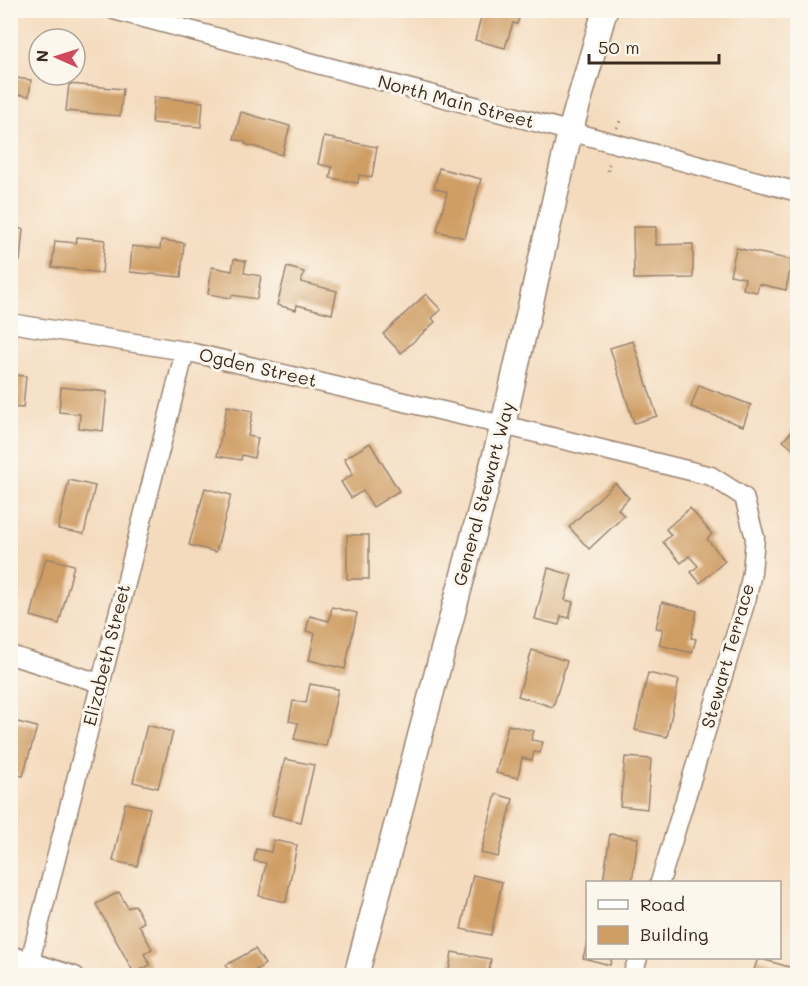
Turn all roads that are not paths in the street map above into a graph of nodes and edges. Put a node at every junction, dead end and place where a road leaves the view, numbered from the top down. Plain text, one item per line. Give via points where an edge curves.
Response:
1 (114, 10) edge
2 (605, 10) edge
3 (570, 132) junction
4 (798, 192) edge
5 (10, 323) edge
6 (185, 351) junction
7 (503, 424) junction
8 (10, 655) edge
9 (100, 683) junction
10 (660, 881) edge
11 (10, 954) edge
12 (637, 959) edge
13 (30, 961) junction
14 (75, 975) edge
15 (356, 975) edge
16 (632, 975) edge

1 - 3 street, North Main Street
2 - 3 main road, General Stewart Way
3 - 4 street, North Main Street
3 - 7 main road, General Stewart Way
5 - 6 street, Ogden Street
6 - 7 street, Ogden Street
6 - 9 street, Elizabeth Street
7 - 10 street, Stewart Terrace via 711,476 744,497 755,538 747,597
7 - 15 main road, General Stewart Way
8 - 9 street
9 - 13 street, Elizabeth Street
11 - 13 street
12 - 16 street
13 - 14 street

